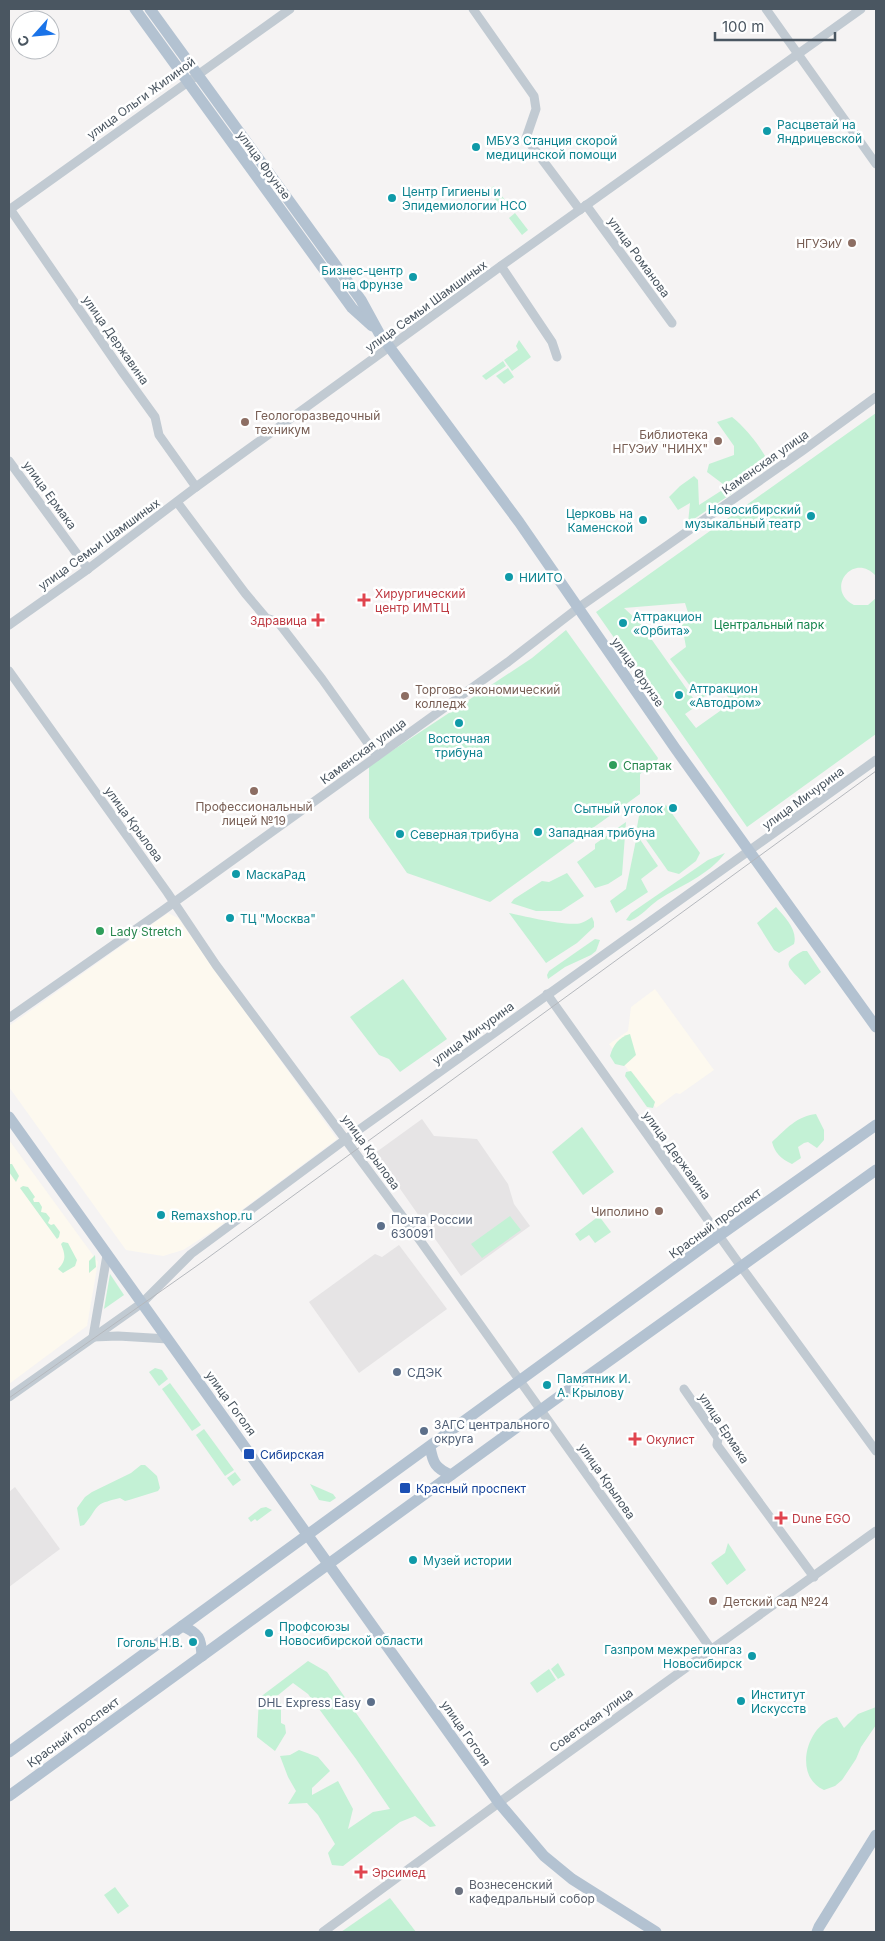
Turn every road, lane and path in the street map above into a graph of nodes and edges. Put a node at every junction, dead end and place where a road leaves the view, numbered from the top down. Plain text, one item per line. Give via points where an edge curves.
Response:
1 (135, 9) edge
2 (150, 9) edge
3 (290, 9) edge
4 (473, 9) edge
5 (766, 9) edge
6 (861, 9) edge
7 (798, 54) junction
8 (196, 74) junction
9 (186, 82) junction
10 (876, 164) edge
11 (583, 208) junction
12 (9, 209) edge
13 (501, 266) junction
14 (672, 323) dead end
15 (379, 332) junction
16 (390, 348) junction
17 (557, 357) dead end
18 (876, 397) edge
19 (9, 460) edge
20 (196, 487) junction
21 (177, 502) junction
22 (88, 569) junction
23 (578, 608) junction
24 (9, 625) edge
25 (9, 671) edge
26 (377, 756) junction
27 (876, 760) edge
28 (750, 851) junction
29 (174, 902) junction
30 (546, 994) junction
31 (9, 1018) edge
32 (876, 1027) edge
33 (9, 1117) edge
34 (876, 1125) edge
35 (346, 1139) junction
36 (876, 1170) edge
37 (720, 1235) junction
38 (108, 1255) junction
39 (742, 1266) junction
40 (142, 1303) junction
41 (93, 1337) junction
42 (168, 1339) junction
43 (520, 1381) junction
44 (684, 1389) dead end
45 (9, 1397) edge
46 (541, 1409) junction
47 (430, 1447) junction
48 (876, 1451) edge
49 (451, 1475) junction
50 (876, 1531) edge
51 (307, 1536) junction
52 (327, 1564) junction
53 (814, 1577) junction
54 (182, 1626) junction
55 (710, 1649) junction
56 (202, 1656) junction
57 (9, 1752) edge
58 (9, 1796) edge
59 (499, 1803) junction
60 (876, 1835) edge
61 (815, 1930) edge
62 (323, 1932) edge
63 (656, 1932) edge

1 - 9 main road, улица Фрунзе
2 - 8 main road, улица Фрунзе
3 - 8 street, улица Ольги Жилиной
4 - 11 street, улица Романова via 534,96 536,109 526,138
5 - 7 street
6 - 7 street, улица Семьи Шамшиных
7 - 10 street
7 - 11 street, улица Семьи Шамшиных
8 - 9 street, улица Ольги Жилиной
8 - 15 main road, улица Фрунзе via 361,300
9 - 12 street, улица Ольги Жилиной
9 - 15 main road, улица Фрунзе via 352,308
11 - 13 street, улица Семьи Шамшиных
11 - 14 street, улица Романова
12 - 20 street, улица Державина via 155,417 159,435
13 - 16 street, улица Семьи Шамшиных
13 - 17 street via 552,342
15 - 16 main road, улица Фрунзе
16 - 20 street, улица Семьи Шамшиных
16 - 23 main road, улица Фрунзе
18 - 23 street, Каменская улица
19 - 22 street, улица Ермака
20 - 21 street, улица Семьи Шамшиных
21 - 22 street, улица Семьи Шамшиных
21 - 26 street via 266,618 278,622
22 - 24 street, улица Семьи Шамшиных
23 - 26 street, Каменская улица
23 - 28 main road, улица Фрунзе
25 - 29 street, улица Крылова
26 - 29 street, Каменская улица
27 - 28 street, улица Мичурина
28 - 30 street, улица Мичурина
28 - 32 main road, улица Фрунзе
29 - 31 street, Каменская улица
29 - 35 street, улица Крылова via 216,965
30 - 35 street, улица Мичурина
30 - 37 street, улица Державина
33 - 38 main road, улица Гоголя
34 - 37 main road, Красный проспект
35 - 40 street, улица Мичурина via 191,1254
35 - 43 street, улица Крылова
36 - 39 main road, Красный проспект
37 - 39 street, улица Державина
37 - 43 main road, Красный проспект
38 - 40 main road, улица Гоголя
38 - 41 street
39 - 46 main road, Красный проспект
39 - 48 street, улица Державина
40 - 41 street, улица Мичурина
40 - 42 main road, улица Гоголя
41 - 42 street
41 - 45 street, улица Мичурина
42 - 51 main road, улица Гоголя
43 - 46 street, улица Крылова
43 - 47 main road, Красный проспект
44 - 53 street, улица Ермака via 718,1438 718,1445
46 - 49 main road, Красный проспект
46 - 55 street, улица Крылова
47 - 49 main road via 440,1470
47 - 51 main road, Красный проспект
49 - 52 main road, Красный проспект
50 - 53 street, Советская улица
51 - 52 main road, улица Гоголя
51 - 54 main road, Красный проспект
52 - 56 main road, Красный проспект
52 - 59 main road, улица Гоголя
53 - 55 street, Советская улица
54 - 56 main road via 194,1631 201,1641
54 - 57 main road, Красный проспект
55 - 59 street, Советская улица
56 - 58 main road, Красный проспект
59 - 62 street, Советская улица
59 - 63 main road, улица Гоголя via 544,1856 566,1874
60 - 61 main road

